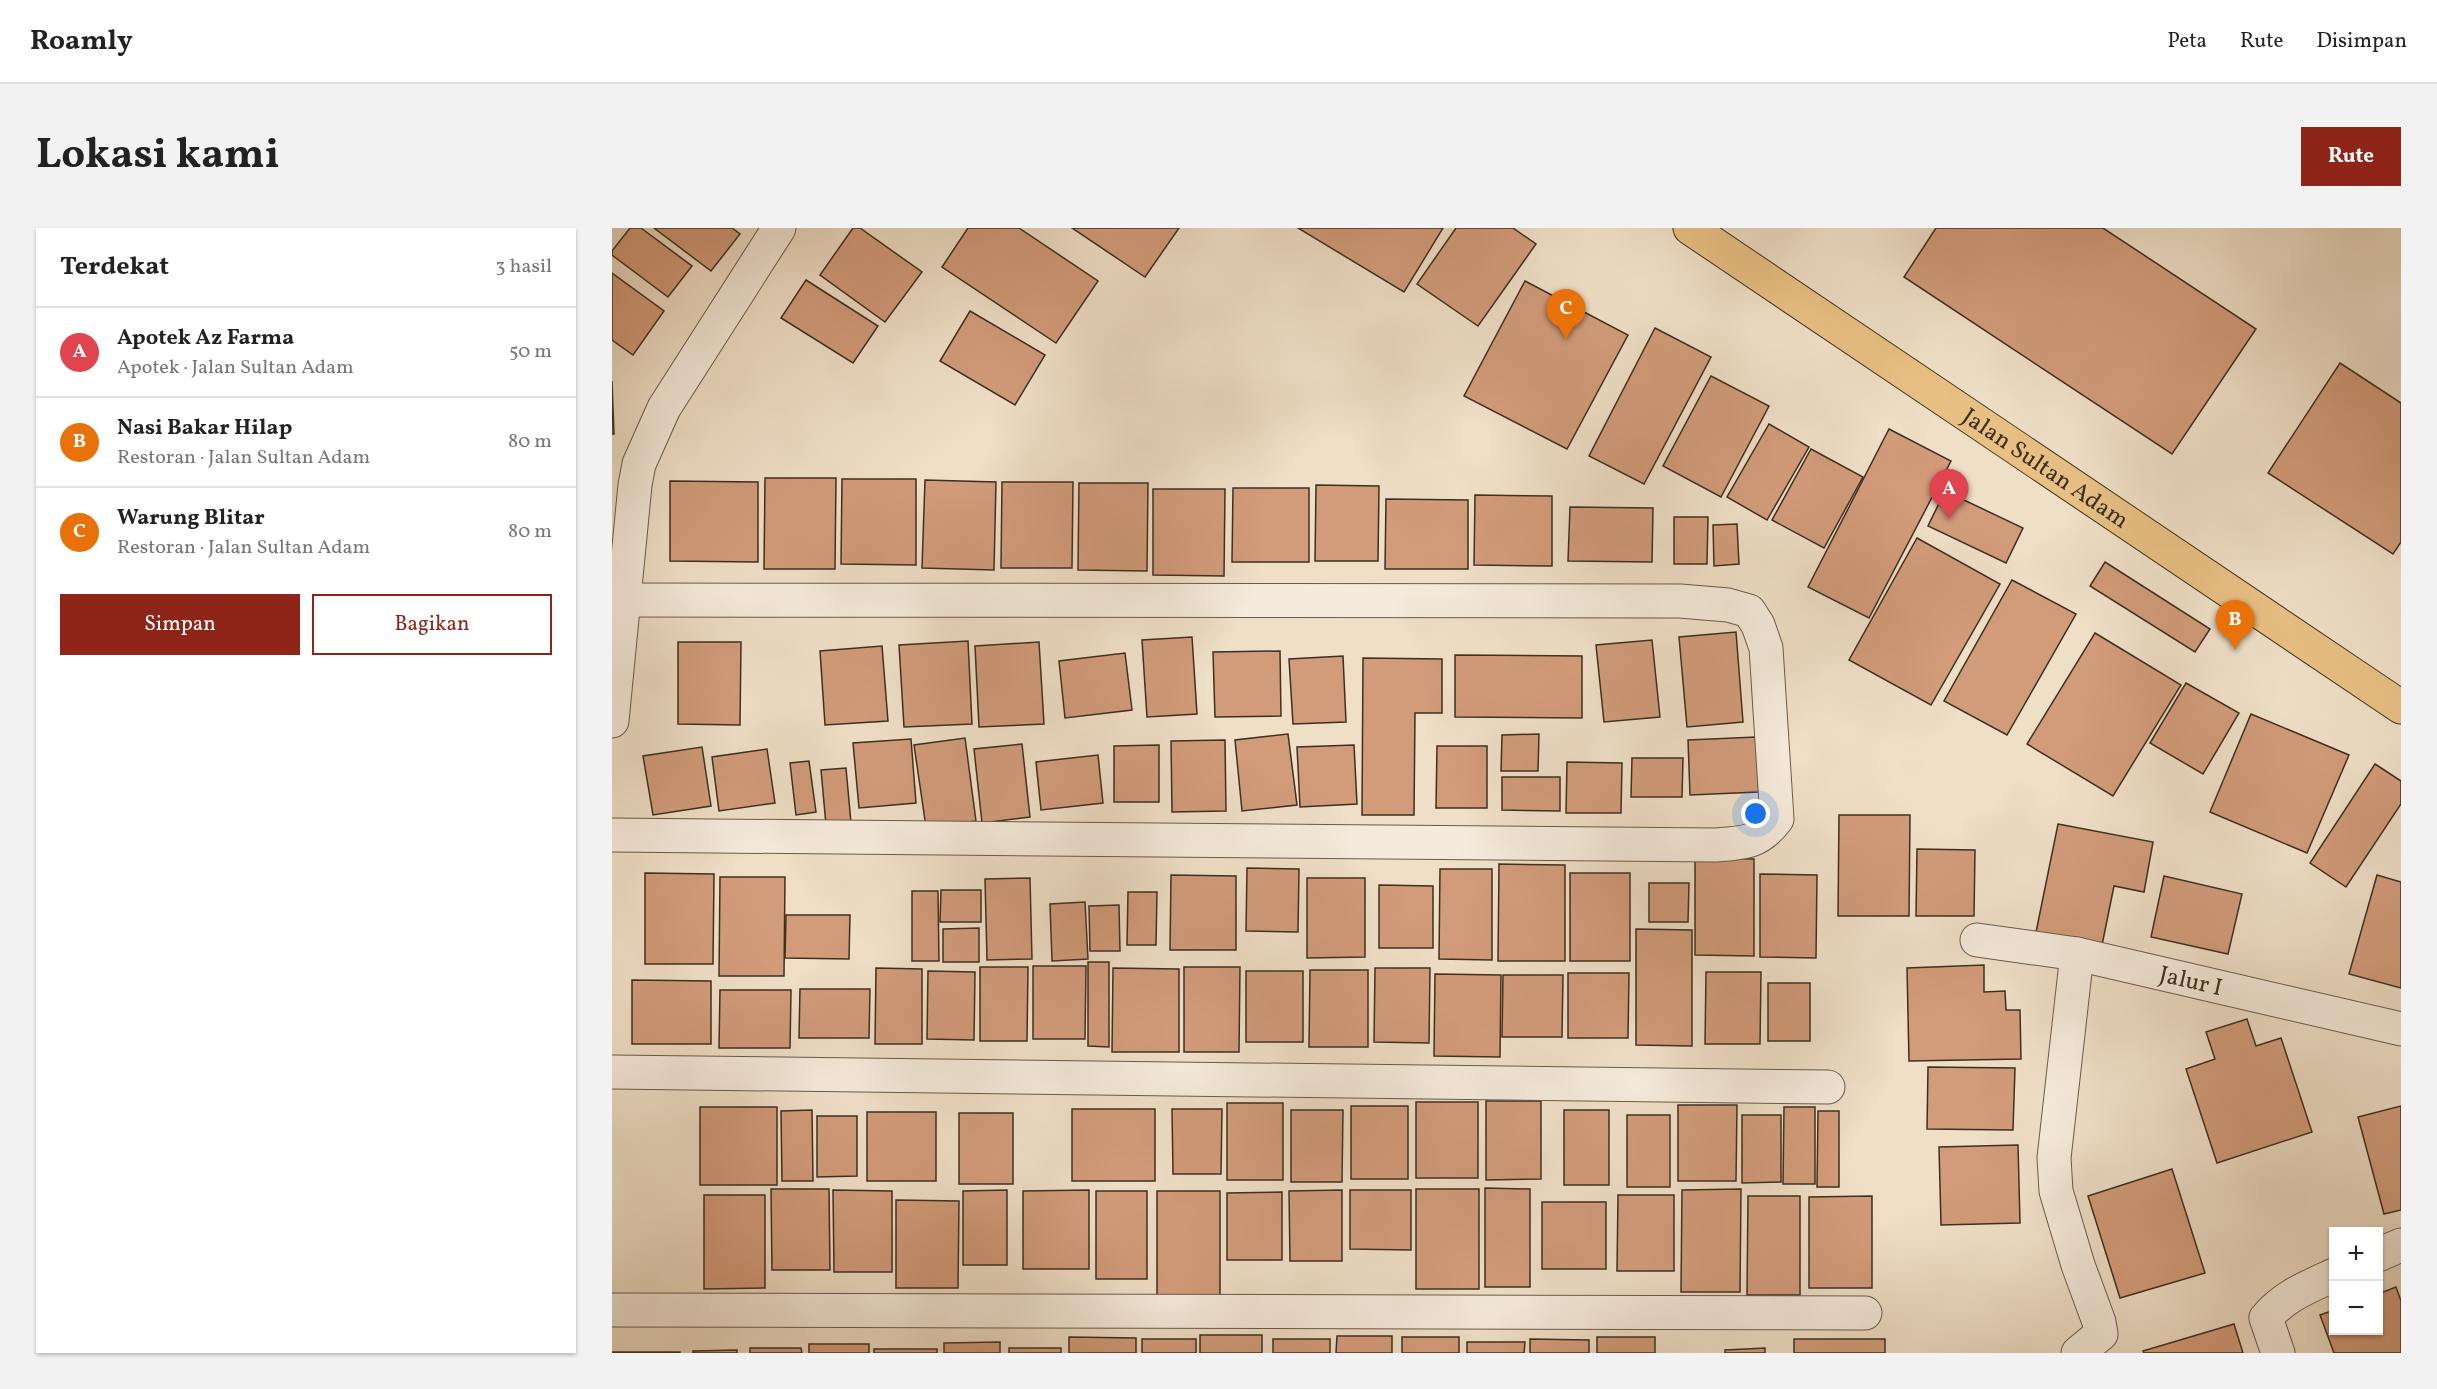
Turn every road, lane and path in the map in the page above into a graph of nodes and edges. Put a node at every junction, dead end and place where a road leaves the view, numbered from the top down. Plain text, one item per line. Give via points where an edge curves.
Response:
1 (779, 228) edge
2 (1690, 228) edge
3 (623, 484) edge
4 (623, 600) junction
5 (2401, 707) edge
6 (612, 718) edge
7 (612, 835) edge
8 (1977, 940) dead end
9 (2077, 954) junction
10 (2401, 1029) edge
11 (612, 1072) edge
12 (1828, 1087) dead end
13 (2401, 1245) edge
14 (2383, 1253) edge
15 (2329, 1277) edge
16 (612, 1310) edge
17 (1865, 1312) dead end
18 (2078, 1353) edge
19 (2278, 1353) edge

1 - 3 street via 664,408 639,464
2 - 5 main road, Jalan Sultan Adam
3 - 4 street
4 - 6 street
4 - 7 street via 1680,601 1728,605 1749,611 1766,648 1777,819 1767,832 1747,843 1715,845
8 - 9 street, Jalur I
9 - 10 street, Jalur I
9 - 18 street via 2054,1158 2056,1191 2101,1334
11 - 12 street
13 - 14 street
15 - 19 street via 2297,1292 2266,1318
16 - 17 street

